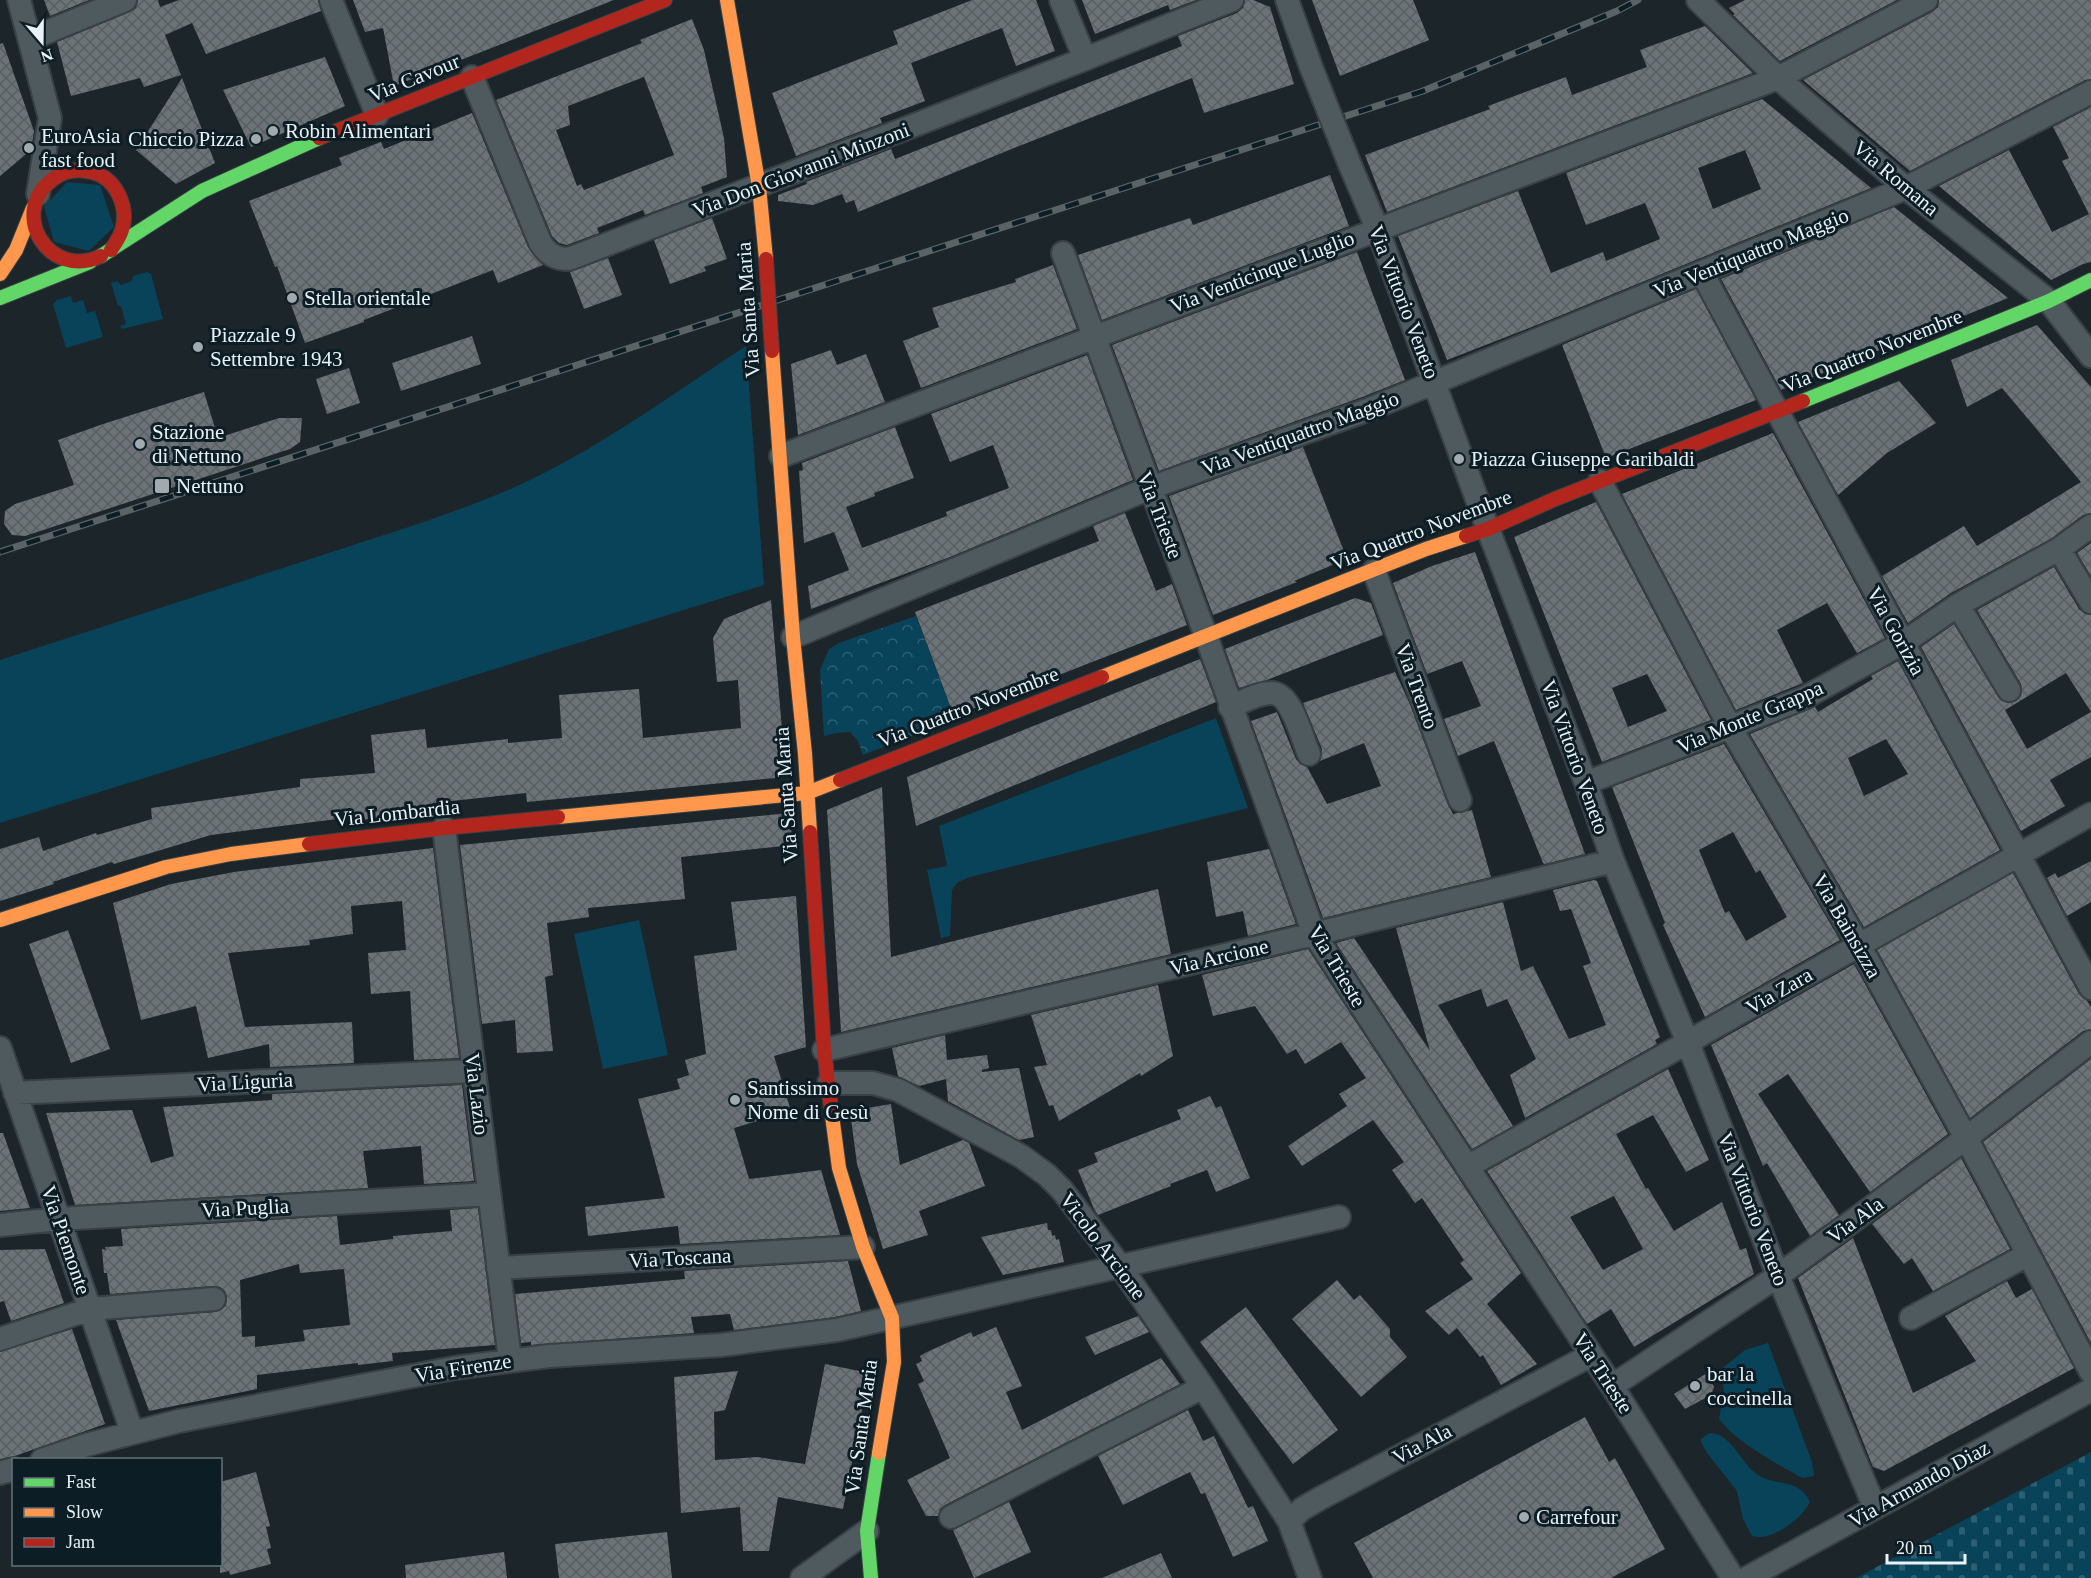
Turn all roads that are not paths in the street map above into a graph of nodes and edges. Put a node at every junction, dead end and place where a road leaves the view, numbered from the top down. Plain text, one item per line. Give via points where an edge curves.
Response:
1 (19, 0) edge
2 (125, 0) edge
3 (331, 0) edge
4 (666, 0) edge
5 (727, 0) edge
6 (1061, 0) edge
7 (1232, 0) edge
8 (1287, 0) edge
9 (1926, 0) edge
10 (1700, 3) edge
11 (30, 39) junction
12 (1085, 59) junction
13 (472, 77) junction
14 (1778, 78) junction
15 (2091, 92) edge
16 (377, 115) junction
17 (759, 187) junction
18 (1906, 188) junction
19 (36, 201) junction
20 (1377, 228) junction
21 (111, 250) junction
22 (1063, 253) dead end
23 (98, 258) junction
24 (1702, 273) junction
25 (0, 274) edge
26 (2091, 280) edge
27 (0, 298) edge
28 (2049, 301) junction
29 (1093, 336) junction
30 (2091, 356) edge
31 (1434, 381) junction
32 (1778, 411) junction
33 (781, 456) junction
34 (1600, 481) junction
35 (1150, 488) junction
36 (2091, 526) edge
37 (1488, 529) junction
38 (2059, 549) junction
39 (1374, 571) junction
40 (2091, 602) edge
41 (1958, 605) junction
42 (1206, 636) junction
43 (793, 637) junction
44 (1903, 643) junction
45 (2009, 690) dead end
46 (1230, 707) junction
47 (1730, 727) junction
48 (1309, 754) dead end
49 (1586, 783) junction
50 (807, 793) junction
51 (1460, 800) dead end
52 (2091, 814) edge
53 (444, 828) junction
54 (2019, 854) junction
55 (1613, 861) junction
56 (0, 920) edge
57 (1314, 934) junction
58 (1859, 945) junction
59 (2091, 988) edge
60 (2091, 1042) edge
61 (1688, 1043) junction
62 (0, 1050) edge
63 (824, 1050) junction
64 (474, 1071) junction
65 (829, 1083) junction
66 (15, 1093) junction
67 (1966, 1138) junction
68 (1467, 1167) junction
69 (489, 1194) junction
70 (1339, 1217) dead end
71 (59, 1219) junction
72 (0, 1225) edge
73 (862, 1247) junction
74 (2027, 1255) junction
75 (1120, 1266) junction
76 (498, 1268) junction
77 (1778, 1276) junction
78 (214, 1299) dead end
79 (90, 1309) junction
80 (892, 1318) junction
81 (1911, 1318) dead end
82 (0, 1339) edge
83 (1591, 1355) junction
84 (510, 1360) junction
85 (2091, 1372) edge
86 (1612, 1386) junction
87 (1203, 1387) junction
88 (2091, 1390) edge
89 (132, 1432) junction
90 (48, 1458) edge
91 (1875, 1508) junction
92 (951, 1517) dead end
93 (1289, 1521) junction
94 (867, 1531) junction
95 (802, 1578) edge
96 (871, 1578) edge
97 (1310, 1578) edge
98 (1733, 1578) edge
99 (1747, 1578) edge

1 - 11 street
2 - 11 street
3 - 16 street
4 - 13 main road, Via Cavour
5 - 17 main road, Via Santa Maria
6 - 12 street
7 - 12 street, Via Don Giovanni Minzoni
8 - 20 street, Via Vittorio Veneto, bridge
9 - 14 street, Via Venticinque Luglio
10 - 14 street, Via Romana
11 - 19 street via 50,118
12 - 17 street, Via Don Giovanni Minzoni
13 - 16 main road, Via Cavour
13 - 17 street, Via Don Giovanni Minzoni via 540,242 556,258 578,257
14 - 18 street, Via Romana
14 - 20 street, Via Venticinque Luglio
15 - 18 street, Via Ventiquattro Maggio
16 - 21 main road, Via Cavour via 224,180 182,202
17 - 33 main road, Via Santa Maria, bridge
18 - 24 street, Via Ventiquattro Maggio
18 - 28 street, Via Romana
19 - 21 main road via 45,184 66,172 91,171 102,176 121,196 125,211 125,226
19 - 23 main road via 33,222 45,248 70,261
19 - 25 main road via 16,250
20 - 29 street, Via Venticinque Luglio
20 - 31 street, Via Vittorio Veneto
21 - 23 main road
22 - 29 street, Via Trieste
23 - 27 main road
24 - 31 street, Via Ventiquattro Maggio
24 - 32 street, Via Gorizia
26 - 28 main road, Via Quattro Novembre
28 - 30 street, Via Romana
28 - 32 main road, Via Quattro Novembre
29 - 33 street, Via Venticinque Luglio
29 - 35 street, Via Trieste
31 - 35 street, Via Ventiquattro Maggio via 1370,409
31 - 37 street, Via Vittorio Veneto
32 - 34 main road, Via Quattro Novembre
32 - 44 street, Via Gorizia
33 - 43 main road, Via Santa Maria
34 - 37 main road, Via Quattro Novembre
34 - 47 street, Via Bainsizza
35 - 42 street, Via Trieste
35 - 43 street, Via Ventiquattro Maggio
36 - 38 street, Via Monte Grappa
37 - 39 main road, Via Quattro Novembre
37 - 49 street, Via Vittorio Veneto
38 - 40 street
38 - 41 street, Via Monte Grappa
39 - 42 main road, Via Quattro Novembre
39 - 51 street, Via Trento
41 - 44 street, Via Monte Grappa
41 - 45 street
42 - 46 street, Via Trieste
42 - 50 main road, Via Quattro Novembre
43 - 50 main road, Via Santa Maria
44 - 47 street, Via Monte Grappa via 1804,698
44 - 54 street, Via Gorizia
46 - 48 street via 1262,694 1279,694 1290,706
46 - 57 street, Via Trieste
47 - 49 street, Via Monte Grappa
47 - 58 street, Via Bainsizza
49 - 55 street, Via Vittorio Veneto
50 - 53 main road, Via Lombardia
50 - 63 main road, Via Santa Maria
52 - 54 street, Via Zara
53 - 56 main road, Via Lombardia via 210,857 166,867
53 - 64 street, Via Lazio
54 - 58 street, Via Zara
54 - 59 street, Via Gorizia
55 - 57 street, Via Arcione
55 - 61 street, Via Vittorio Veneto
57 - 63 street, Via Arcione
57 - 68 street, Via Trieste
58 - 61 street, Via Zara
58 - 67 street, Via Bainsizza
60 - 67 street, Via Ala
61 - 68 street, Via Zara
61 - 77 street, Via Vittorio Veneto
62 - 66 street, Via Piemonte
63 - 65 main road, Via Santa Maria
64 - 66 street, Via Liguria
64 - 69 street, Via Lazio
65 - 73 main road, Via Santa Maria via 839,1168
65 - 75 street, Vicolo Arcione via 864,1082 891,1087 1021,1156 1062,1190
66 - 71 street, Via Piemonte
67 - 74 street, Via Bainsizza
67 - 77 street, Via Ala
68 - 83 street, Via Trieste
69 - 71 street, Via Puglia
69 - 76 street, Via Lazio
70 - 75 street, Via Firenze
71 - 72 street, Via Puglia
71 - 79 street, Via Piemonte
73 - 76 street, Via Toscana
73 - 80 main road, Via Santa Maria
74 - 81 street
74 - 85 street, Via Bainsizza
75 - 80 street, Via Firenze
75 - 87 street, Vicolo Arcione
76 - 84 street, Via Lazio
77 - 86 street, Via Ala
77 - 91 street, Via Vittorio Veneto
78 - 79 street
79 - 82 street
79 - 89 street, Via Piemonte
80 - 84 street, Via Firenze via 745,1343
80 - 94 main road, Via Santa Maria via 894,1362
83 - 86 street, Via Trieste
83 - 93 street, Via Ala via 1319,1498
84 - 89 street, Via Firenze via 425,1373
86 - 98 street, Via Trieste
87 - 92 street
87 - 93 street, Vicolo Arcione
88 - 91 street, Via Armando Diaz
89 - 90 street, Via Firenze
91 - 99 street, Via Armando Diaz
93 - 97 street, Vicolo Arcione
94 - 95 street
94 - 96 main road, Via Santa Maria

